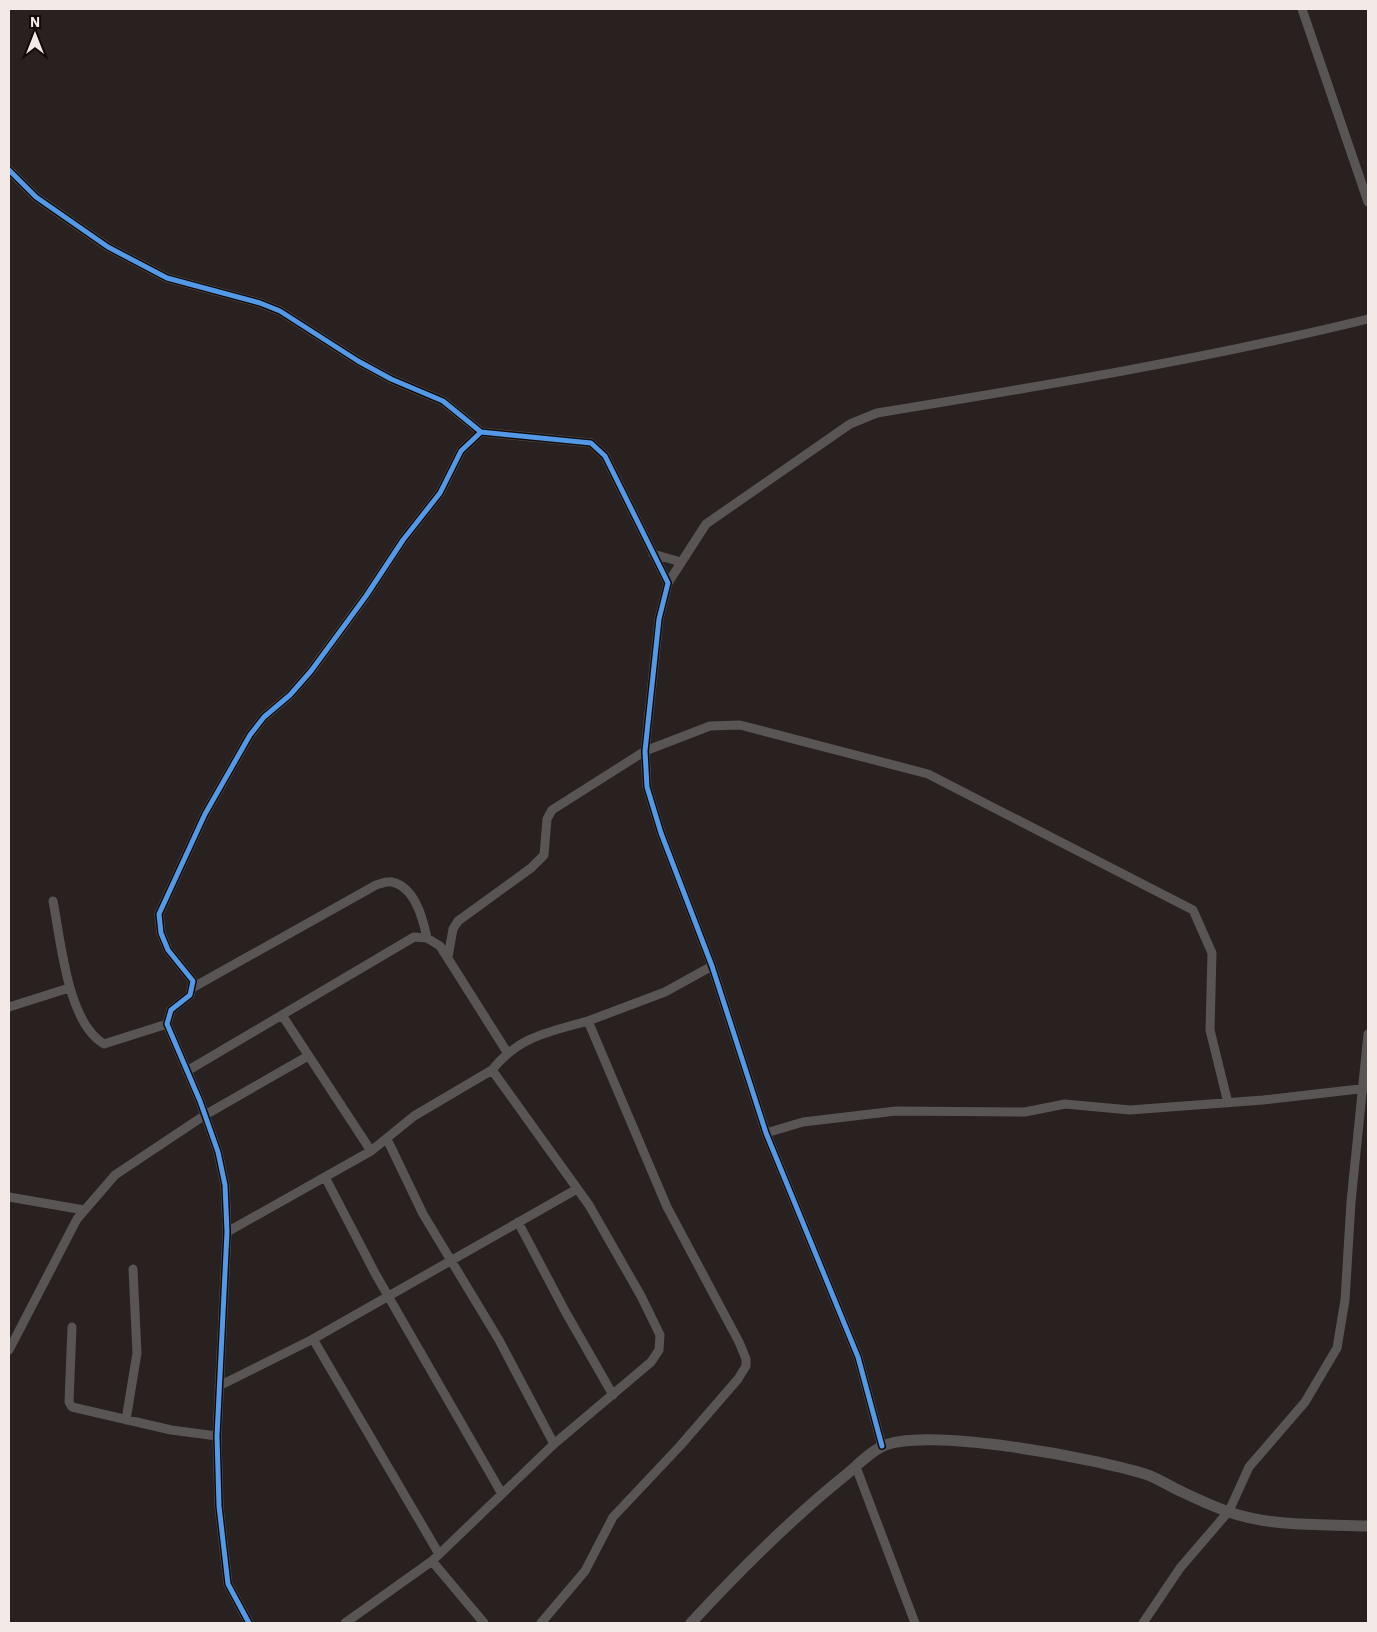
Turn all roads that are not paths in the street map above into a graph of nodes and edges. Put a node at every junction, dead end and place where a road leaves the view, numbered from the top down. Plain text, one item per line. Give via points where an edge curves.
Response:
1 (1302, 9) edge
2 (9, 170) edge
3 (1368, 202) edge
4 (1368, 319) edge
5 (481, 432) junction
6 (653, 554) junction
7 (681, 562) junction
8 (668, 583) junction
9 (645, 751) junction
10 (53, 901) dead end
11 (427, 938) junction
12 (448, 958) junction
13 (712, 966) junction
14 (69, 988) junction
15 (192, 988) junction
16 (9, 1007) edge
17 (282, 1015) junction
18 (588, 1021) junction
19 (167, 1024) junction
20 (1368, 1034) edge
21 (507, 1052) junction
22 (308, 1056) junction
23 (492, 1070) junction
24 (187, 1071) junction
25 (1365, 1089) edge
26 (1228, 1103) junction
27 (205, 1115) junction
28 (766, 1133) junction
29 (387, 1140) junction
30 (371, 1151) junction
31 (325, 1177) junction
32 (577, 1189) junction
33 (9, 1197) edge
34 (84, 1210) junction
35 (518, 1222) junction
36 (227, 1232) junction
37 (450, 1261) junction
38 (133, 1269) dead end
39 (388, 1295) junction
40 (72, 1327) dead end
41 (313, 1339) junction
42 (9, 1350) edge
43 (219, 1386) junction
44 (613, 1395) junction
45 (126, 1420) junction
46 (217, 1436) junction
47 (554, 1444) junction
48 (882, 1446) junction
49 (856, 1467) junction
50 (502, 1494) junction
51 (1229, 1511) junction
52 (1368, 1526) edge
53 (435, 1557) junction
54 (249, 1623) edge
55 (346, 1623) edge
56 (484, 1623) edge
57 (540, 1623) edge
58 (691, 1623) edge
59 (915, 1623) edge
60 (1143, 1623) edge

1 - 3 street
2 - 5 street via 36,197 108,247 167,278 280,311 358,361 443,401
4 - 7 street via 1292,338 1081,380 877,413 850,424 733,502 706,524
5 - 6 street via 591,444 599,449
5 - 15 street via 460,451 440,493 310,671 250,735 205,814 159,914 161,933 168,950 193,981
6 - 7 street
6 - 8 street
7 - 8 street
8 - 9 street via 659,619
9 - 12 street via 552,810 546,819 544,856 458,921 453,929
9 - 13 street via 647,787 660,833
9 - 26 street via 710,726 740,724 928,774 1193,910 1212,953 1210,1030
10 - 14 street
11 - 12 street via 440,946
11 - 15 street via 423,919 404,889 391,882 376,885
11 - 17 street via 414,938
12 - 21 street
13 - 18 street via 665,992
13 - 28 street
14 - 16 street
14 - 19 street via 95,1038 104,1044
15 - 19 street via 190,995 171,1010
17 - 22 street
17 - 24 street
18 - 21 street via 523,1041
18 - 57 street via 667,1207 739,1342 746,1366 687,1438 613,1517 585,1571
19 - 24 street
20 - 25 street
21 - 23 street
22 - 27 street
22 - 30 street
23 - 29 street via 414,1116
23 - 32 street
24 - 27 street
25 - 26 street
25 - 51 street via 1351,1202 1345,1300 1337,1348 1304,1402 1249,1468
26 - 28 street via 1130,1110 1065,1104 1025,1112 896,1111 803,1122
27 - 34 street via 115,1175
27 - 36 street via 225,1185
28 - 48 street via 858,1357
29 - 30 street
29 - 37 street
30 - 31 street
31 - 36 street
31 - 39 street
32 - 35 street
32 - 44 street via 660,1335 659,1350 651,1362
33 - 34 street
34 - 42 street
35 - 37 street
35 - 44 street
36 - 43 street
37 - 39 street
37 - 47 street via 499,1340
38 - 45 street via 137,1353
39 - 41 street
39 - 50 street
40 - 45 street via 69,1402 72,1407
41 - 43 street
41 - 53 street
43 - 46 street
44 - 47 street
45 - 46 street
46 - 54 street via 228,1584
47 - 50 street
48 - 49 street
48 - 51 street via 921,1440 975,1442 1088,1460 1146,1474
49 - 58 street via 729,1582
49 - 59 street
50 - 53 street
51 - 52 street via 1259,1520
51 - 60 street via 1180,1568
53 - 55 street
53 - 56 street

